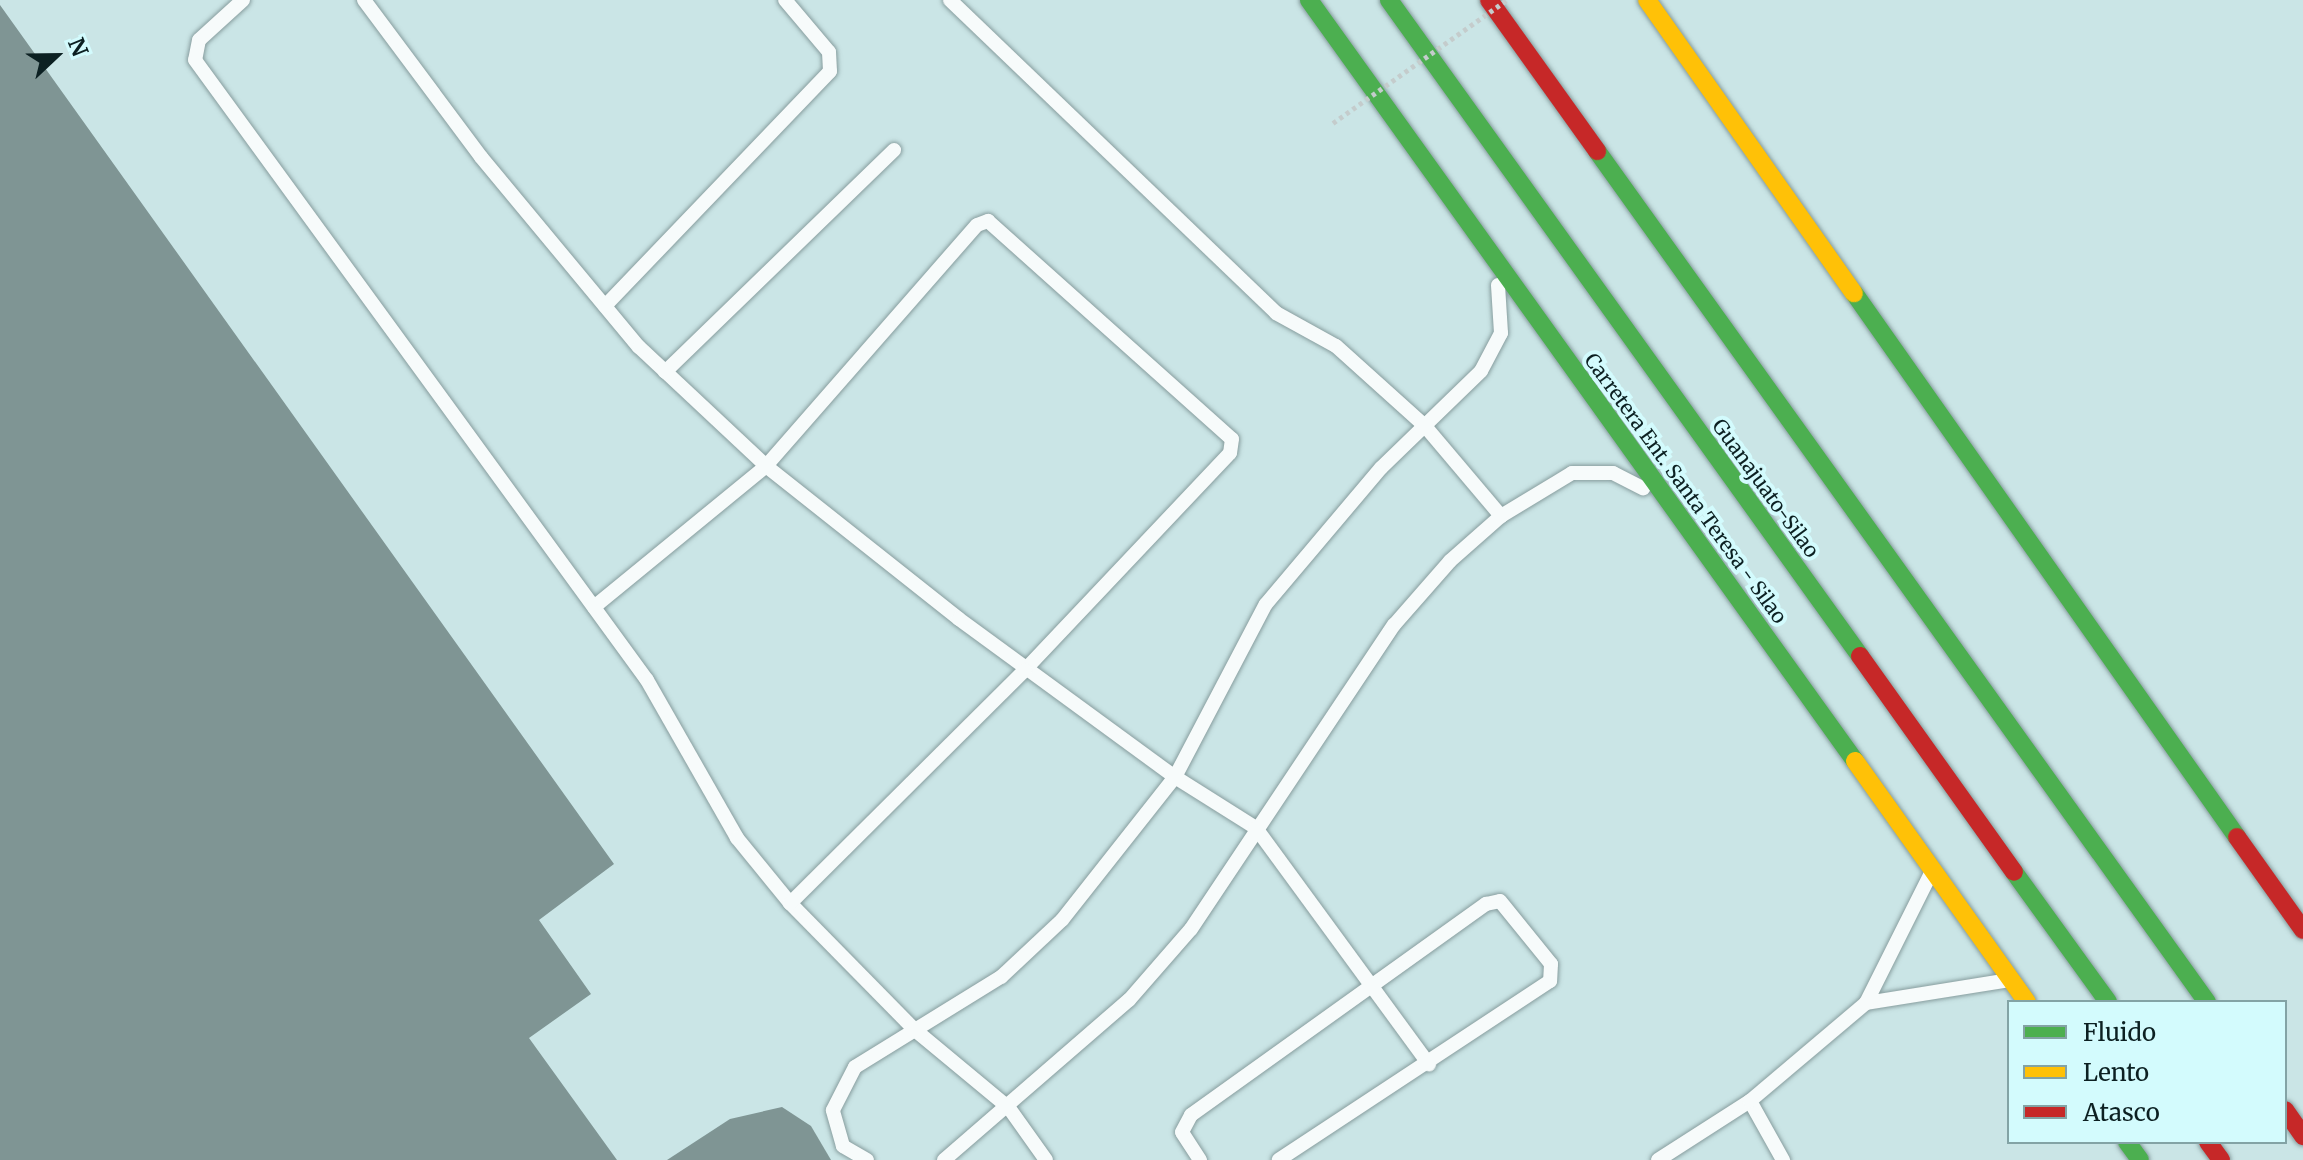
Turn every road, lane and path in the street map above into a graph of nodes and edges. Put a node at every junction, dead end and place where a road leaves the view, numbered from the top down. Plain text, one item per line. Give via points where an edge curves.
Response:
1 (243, 0) edge
2 (785, 0) edge
3 (950, 0) edge
4 (1309, 0) edge
5 (1389, 0) edge
6 (1489, 0) edge
7 (1507, 0) edge
8 (1647, 0) edge
9 (369, 2) edge
10 (1333, 123) dead end
11 (894, 150) dead end
12 (1494, 257) junction
13 (605, 306) junction
14 (665, 372) junction
15 (1425, 426) junction
16 (766, 466) junction
17 (1669, 501) junction
18 (1501, 516) junction
19 (594, 607) junction
20 (1025, 670) junction
21 (1175, 777) junction
22 (1256, 828) junction
23 (1933, 870) junction
24 (790, 903) junction
25 (2303, 930) edge
26 (2011, 979) junction
27 (1371, 985) junction
28 (2026, 1000) edge
29 (2107, 1000) edge
30 (2206, 1000) edge
31 (1866, 1003) junction
32 (915, 1030) junction
33 (1429, 1064) junction
34 (1750, 1101) junction
35 (1009, 1108) junction
36 (2287, 1113) edge
37 (2303, 1136) edge
38 (867, 1160) edge
39 (944, 1160) edge
40 (1046, 1160) edge
41 (1200, 1160) edge
42 (1279, 1160) edge
43 (1658, 1160) edge
44 (1783, 1160) edge

1 - 19 lane via 199,40 195,60
2 - 13 lane via 829,52 830,71
3 - 15 lane via 1276,313 1336,346
4 - 12 main road, Carretera Ent. Santa Teresa - Silao
5 - 29 main road, Guanajuato-Silao
6 - 30 main road
7 - 10 path, bridge
8 - 25 main road
9 - 13 lane via 472,146
11 - 14 lane
12 - 15 lane via 1501,333 1481,371
12 - 17 main road, Carretera Ent. Santa Teresa - Silao
13 - 14 lane
14 - 16 lane
15 - 18 lane
15 - 21 lane via 1318,538 1266,604
16 - 19 lane
16 - 20 lane
16 - 20 lane via 977,225 988,221 1232,439 1230,453
17 - 18 lane via 1613,473 1572,473
17 - 23 main road, Carretera Ent. Santa Teresa - Silao
18 - 22 lane via 1450,561 1394,625
19 - 24 lane via 647,680 737,838
20 - 21 lane
20 - 24 lane
21 - 22 lane
21 - 32 lane via 1062,920 1001,977
22 - 27 lane
22 - 35 lane via 1191,929 1149,977
23 - 26 main road, Carretera Ent. Santa Teresa - Silao
23 - 31 lane
24 - 32 lane
26 - 28 main road, Carretera Ent. Santa Teresa - Silao
26 - 31 lane
27 - 33 lane
27 - 33 lane via 1486,904 1500,901 1551,964 1550,981
27 - 41 lane via 1191,1115 1182,1132
31 - 34 lane
32 - 35 lane
32 - 38 lane via 855,1067 833,1110 843,1146
33 - 42 lane
34 - 43 lane
34 - 44 lane
35 - 39 lane
35 - 40 lane
36 - 37 main road

